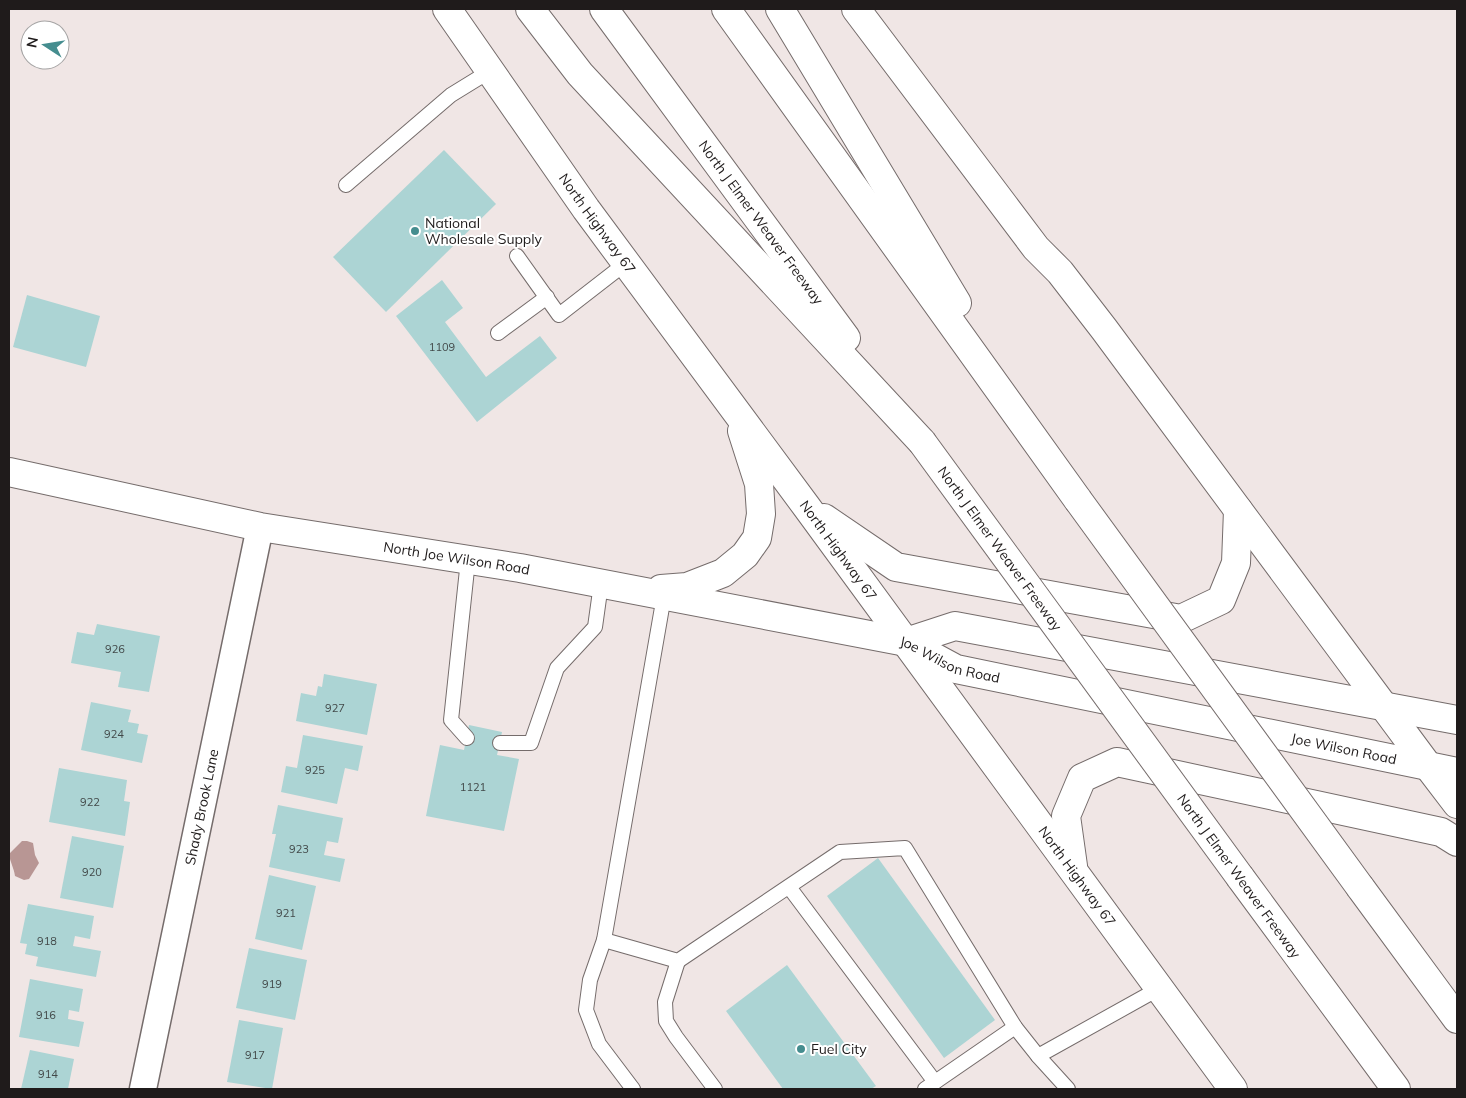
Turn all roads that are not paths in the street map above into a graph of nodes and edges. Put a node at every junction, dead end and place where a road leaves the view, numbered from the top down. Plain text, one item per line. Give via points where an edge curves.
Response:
1 (447, 9) edge
2 (530, 9) edge
3 (604, 9) edge
4 (726, 9) edge
5 (780, 9) edge
6 (856, 9) edge
7 (490, 71) junction
8 (346, 185) dead end
9 (517, 256) dead end
10 (626, 263) junction
11 (546, 297) junction
12 (498, 333) dead end
13 (734, 408) junction
14 (922, 442) junction
15 (9, 472) edge
16 (1078, 500) junction
17 (806, 506) junction
18 (1238, 510) junction
19 (260, 527) junction
20 (468, 560) junction
21 (601, 584) junction
22 (637, 591) junction
23 (664, 596) junction
24 (906, 642) junction
25 (1383, 706) junction
26 (1457, 720) edge
27 (467, 738) dead end
28 (500, 744) dead end
29 (1428, 766) junction
30 (1457, 772) edge
31 (1457, 804) edge
32 (1457, 842) edge
33 (1073, 869) junction
34 (789, 887) junction
35 (604, 940) junction
36 (678, 961) junction
37 (1160, 988) junction
38 (1457, 1019) edge
39 (1015, 1027) junction
40 (1038, 1056) junction
41 (1375, 1061) junction
42 (930, 1086) edge
43 (143, 1089) edge
44 (633, 1089) edge
45 (715, 1089) edge
46 (1068, 1089) edge
47 (1233, 1089) edge
48 (1390, 1089) edge
49 (1396, 1089) edge

1 - 7 main road, North Highway 67
2 - 14 main road via 580,74
3 - 14 main road, North J Elmer Weaver Freeway
4 - 16 main road
5 - 16 main road
6 - 18 main road via 1036,248 1060,272 1104,329
7 - 8 lane via 452,95
7 - 10 main road, North Highway 67
9 - 11 lane
10 - 11 lane via 559,315
10 - 13 main road, North Highway 67
11 - 12 lane
13 - 17 main road, North Highway 67
13 - 22 main road via 759,484 761,514 757,538 744,556 723,573 687,587
14 - 41 main road, North J Elmer Weaver Freeway, bridge
15 - 19 main road, North Joe Wilson Road
16 - 38 main road, bridge
17 - 18 main road via 896,567 1181,619 1221,600 1236,563
17 - 24 main road, North Highway 67
18 - 25 main road
19 - 20 main road, North Joe Wilson Road
19 - 43 street, Shady Brook Lane
20 - 21 main road, North Joe Wilson Road
20 - 27 lane via 451,720
21 - 22 main road, North Joe Wilson Road
21 - 28 lane via 595,627 558,668 530,744
22 - 23 main road, North Joe Wilson Road
23 - 24 main road, North Joe Wilson Road
23 - 35 lane
24 - 25 main road, Joe Wilson Road via 955,626
24 - 29 main road, Joe Wilson Road via 956,669
24 - 33 main road, North Highway 67
25 - 26 main road, Joe Wilson Road
25 - 29 main road
29 - 30 main road, Joe Wilson Road
29 - 31 main road
32 - 33 main road via 1441,832 1117,762 1082,778 1066,816
33 - 37 main road, North Highway 67
34 - 36 lane
34 - 39 lane via 840,852 905,848
34 - 42 lane
35 - 36 lane
35 - 44 lane via 590,980 586,1010 599,1044
36 - 45 lane via 664,1002 666,1021
37 - 40 lane
37 - 47 main road, North Highway 67
39 - 40 lane
39 - 42 lane
40 - 46 lane
41 - 48 main road
41 - 49 main road, North J Elmer Weaver Freeway

